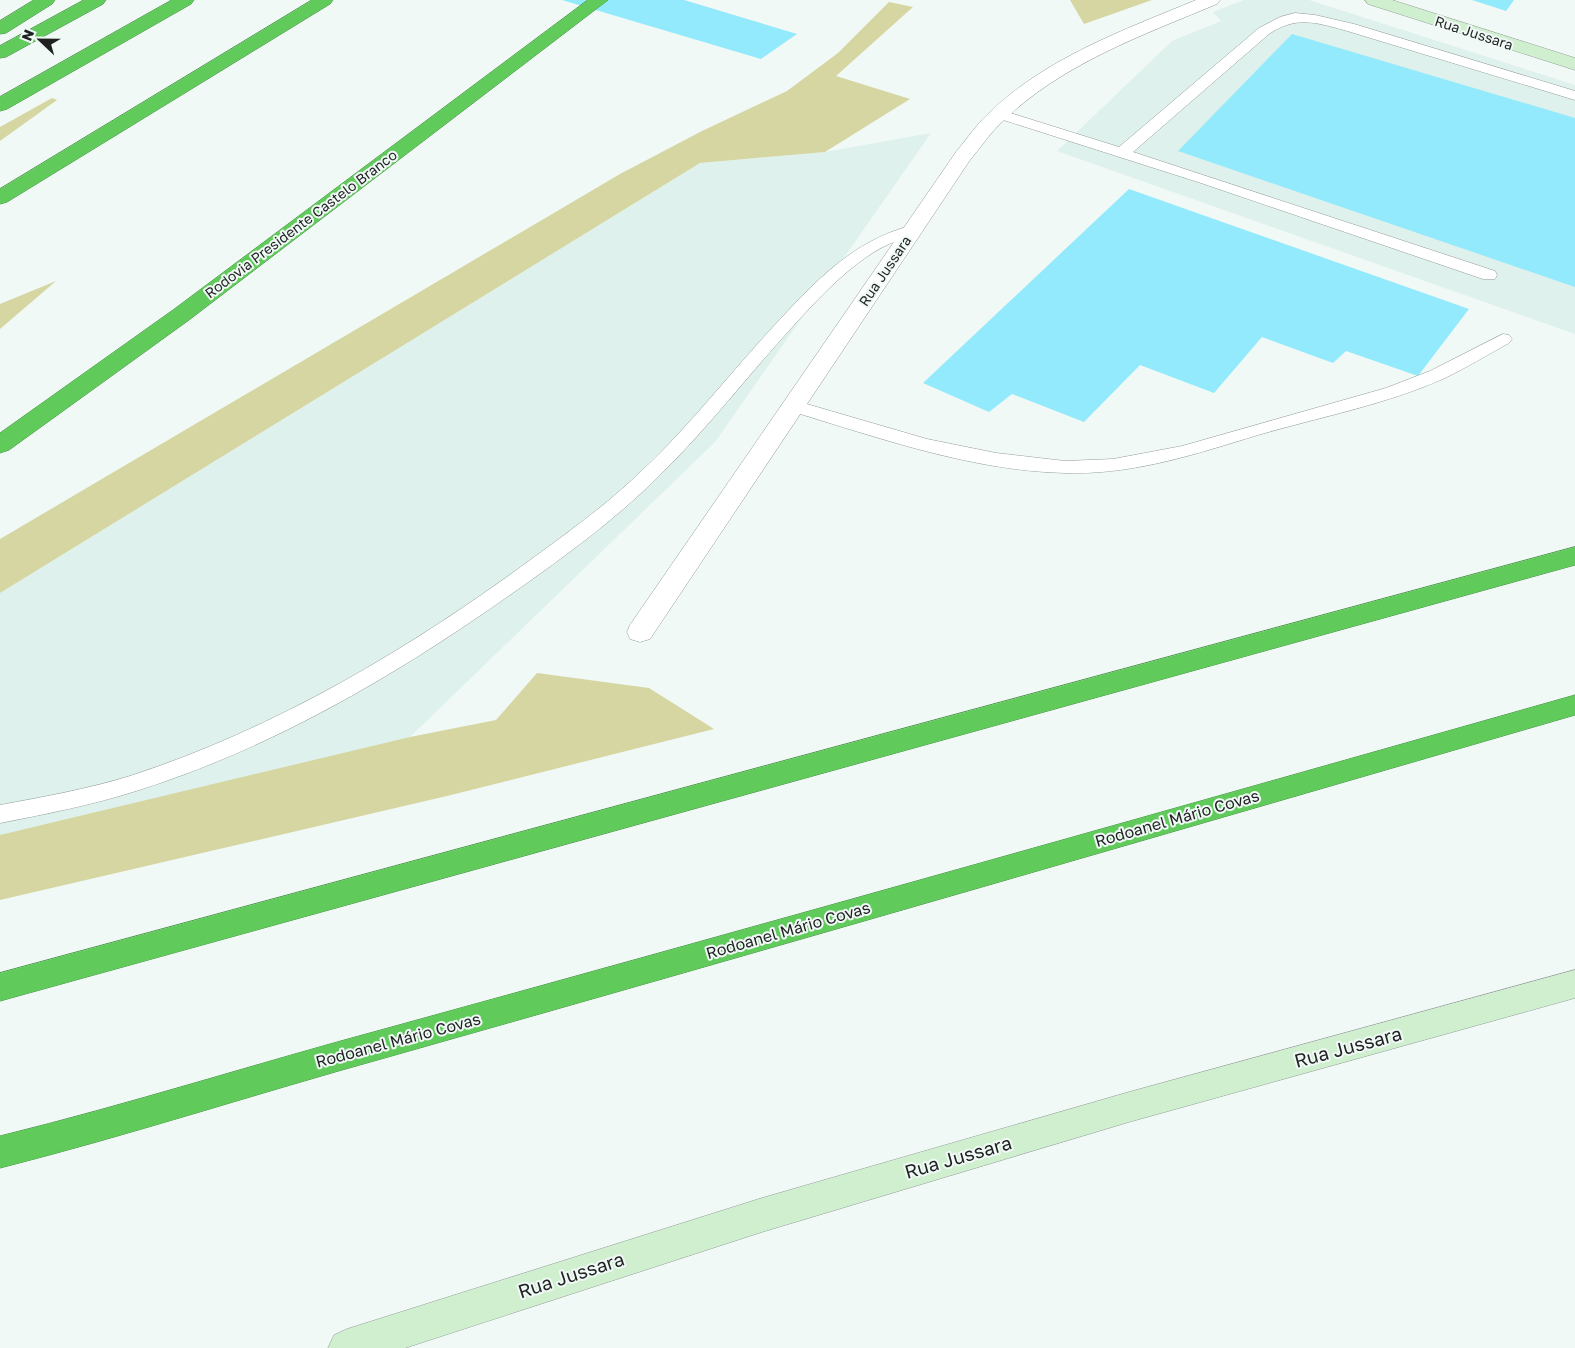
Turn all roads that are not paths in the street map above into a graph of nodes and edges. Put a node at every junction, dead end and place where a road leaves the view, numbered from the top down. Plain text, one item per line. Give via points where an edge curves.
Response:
1 (46, 0) edge
2 (97, 0) edge
3 (184, 0) edge
4 (324, 0) edge
5 (600, 0) edge
6 (1211, 0) edge
7 (1374, 0) edge
8 (0, 29) edge
9 (0, 53) edge
10 (1575, 64) edge
11 (1575, 96) edge
12 (0, 105) edge
13 (999, 114) junction
14 (1122, 153) junction
15 (0, 198) edge
16 (913, 230) junction
17 (1489, 275) dead end
18 (1503, 339) dead end
19 (793, 406) junction
20 (0, 445) edge
21 (1575, 556) edge
22 (640, 632) dead end
23 (1575, 704) edge
24 (0, 814) edge
25 (1575, 984) edge
26 (0, 987) edge
27 (0, 1152) edge
28 (347, 1348) edge

1 - 8 highway
2 - 9 highway
3 - 12 highway
4 - 15 highway
5 - 20 highway, Rodovia Presidente Castelo Branco via 181,315
6 - 13 street, Rua Jussara via 1066,65
7 - 10 main road, Rua Jussara
11 - 14 lane via 1349,27 1292,17 1270,27
13 - 14 lane
13 - 16 street, Rua Jussara via 963,156
14 - 17 lane
16 - 19 street, Rua Jussara
16 - 24 lane via 864,250 839,269 770,340 654,470 581,532 483,604 406,654 308,710 223,750 133,783
18 - 19 lane via 1436,375 1390,392 1156,458 1112,466 1065,467 990,458 936,447
19 - 22 street, Rua Jussara
21 - 26 highway
23 - 27 highway, Rodoanel Mário Covas
25 - 28 main road, Rua Jussara via 1129,1107 762,1215

